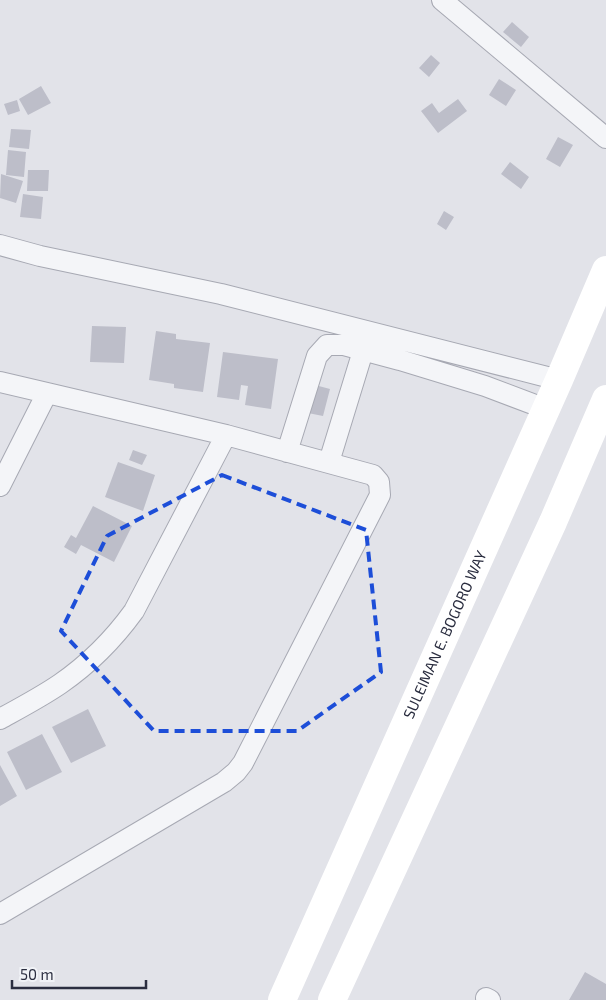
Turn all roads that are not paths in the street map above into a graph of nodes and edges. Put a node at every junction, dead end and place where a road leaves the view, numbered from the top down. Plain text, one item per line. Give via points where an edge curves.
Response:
1 (442, 0) edge
2 (606, 138) edge
3 (0, 245) edge
4 (606, 270) edge
5 (363, 351) junction
6 (559, 380) junction
7 (0, 382) edge
8 (47, 393) junction
9 (606, 399) edge
10 (546, 408) junction
11 (226, 435) junction
12 (287, 452) junction
13 (329, 462) junction
14 (0, 486) edge
15 (0, 719) edge
16 (0, 914) edge
17 (282, 1000) edge
18 (332, 1000) edge

1 - 2 street
3 - 6 street via 221,294
4 - 6 street, SULEIMAN E. BOGORO WAY
5 - 10 street via 476,383
5 - 12 street via 344,345 327,345 317,356
5 - 13 street
6 - 10 street, SULEIMAN E. BOGORO WAY
7 - 8 street
8 - 11 street
8 - 14 street
9 - 18 street via 553,522
10 - 17 street, SULEIMAN E. BOGORO WAY
11 - 12 street
11 - 15 street via 134,611 122,627 74,674
12 - 13 street
13 - 16 street via 373,475 379,482 380,495 236,772 216,787

